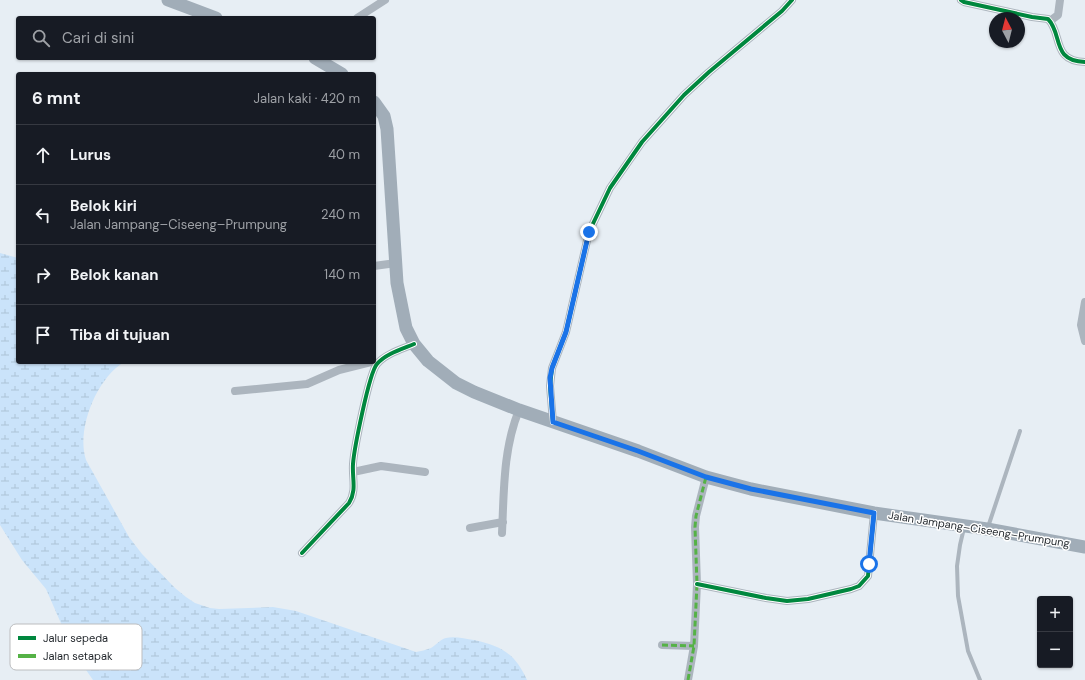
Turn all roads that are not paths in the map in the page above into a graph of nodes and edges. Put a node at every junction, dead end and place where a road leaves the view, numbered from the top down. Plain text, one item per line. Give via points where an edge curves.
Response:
1 (168, 0) edge
2 (385, 0) edge
3 (792, 0) edge
4 (1060, 0) edge
5 (963, 1) edge
6 (211, 16) edge
7 (360, 16) edge
8 (1050, 21) junction
9 (318, 60) edge
10 (1085, 62) edge
11 (339, 72) edge
12 (376, 105) edge
13 (396, 263) junction
14 (376, 266) edge
15 (1085, 302) edge
16 (1085, 341) edge
17 (414, 344) junction
18 (376, 361) edge
19 (363, 364) edge
20 (376, 364) edge
21 (235, 391) dead end
22 (519, 410) junction
23 (553, 422) junction
24 (1020, 431) dead end
25 (353, 472) junction
26 (425, 472) dead end
27 (706, 477) junction
28 (874, 513) junction
29 (503, 522) junction
30 (965, 526) junction
31 (470, 528) dead end
32 (987, 529) junction
33 (502, 532) dead end
34 (1085, 547) edge
35 (302, 553) dead end
36 (697, 584) junction
37 (662, 646) dead end
38 (694, 646) junction
39 (688, 680) edge
40 (980, 680) edge

1 - 6 main road
2 - 7 street
3 - 23 street via 684,95 642,142 610,188 589,232 566,332 552,368 550,386
4 - 8 street via 1058,15
5 - 8 street
8 - 10 street via 1061,51 1069,58
9 - 11 main road
12 - 13 main road, Jalan Jampang–Ciseeng–Prumpung via 384,116 387,129
13 - 14 street
13 - 17 main road, Jalan Jampang–Ciseeng–Prumpung via 402,310 406,328
15 - 16 street via 1081,325
17 - 18 street
17 - 22 main road, Jalan Jampang–Ciseeng–Prumpung via 428,361 456,383
19 - 21 street via 339,370 307,384
20 - 25 street via 370,380 354,454
22 - 23 main road, Jalan Jampang–Ciseeng–Prumpung
22 - 29 street via 506,458
23 - 27 main road, Jalan Jampang–Ciseeng–Prumpung
24 - 32 lane
25 - 26 street via 381,466
25 - 35 street via 353,497
27 - 28 main road, Jalan Jampang–Ciseeng–Prumpung via 751,489
27 - 36 street via 695,527
28 - 30 main road, Jalan Jampang–Ciseeng–Prumpung
28 - 36 street via 868,576 859,586 808,599 787,601
29 - 31 street
29 - 33 street
30 - 32 main road, Jalan Jampang–Ciseeng–Prumpung
30 - 40 lane via 957,566 958,596 968,651
32 - 34 main road, Jalan Jampang–Ciseeng–Prumpung
36 - 38 street
37 - 38 street
38 - 39 street

